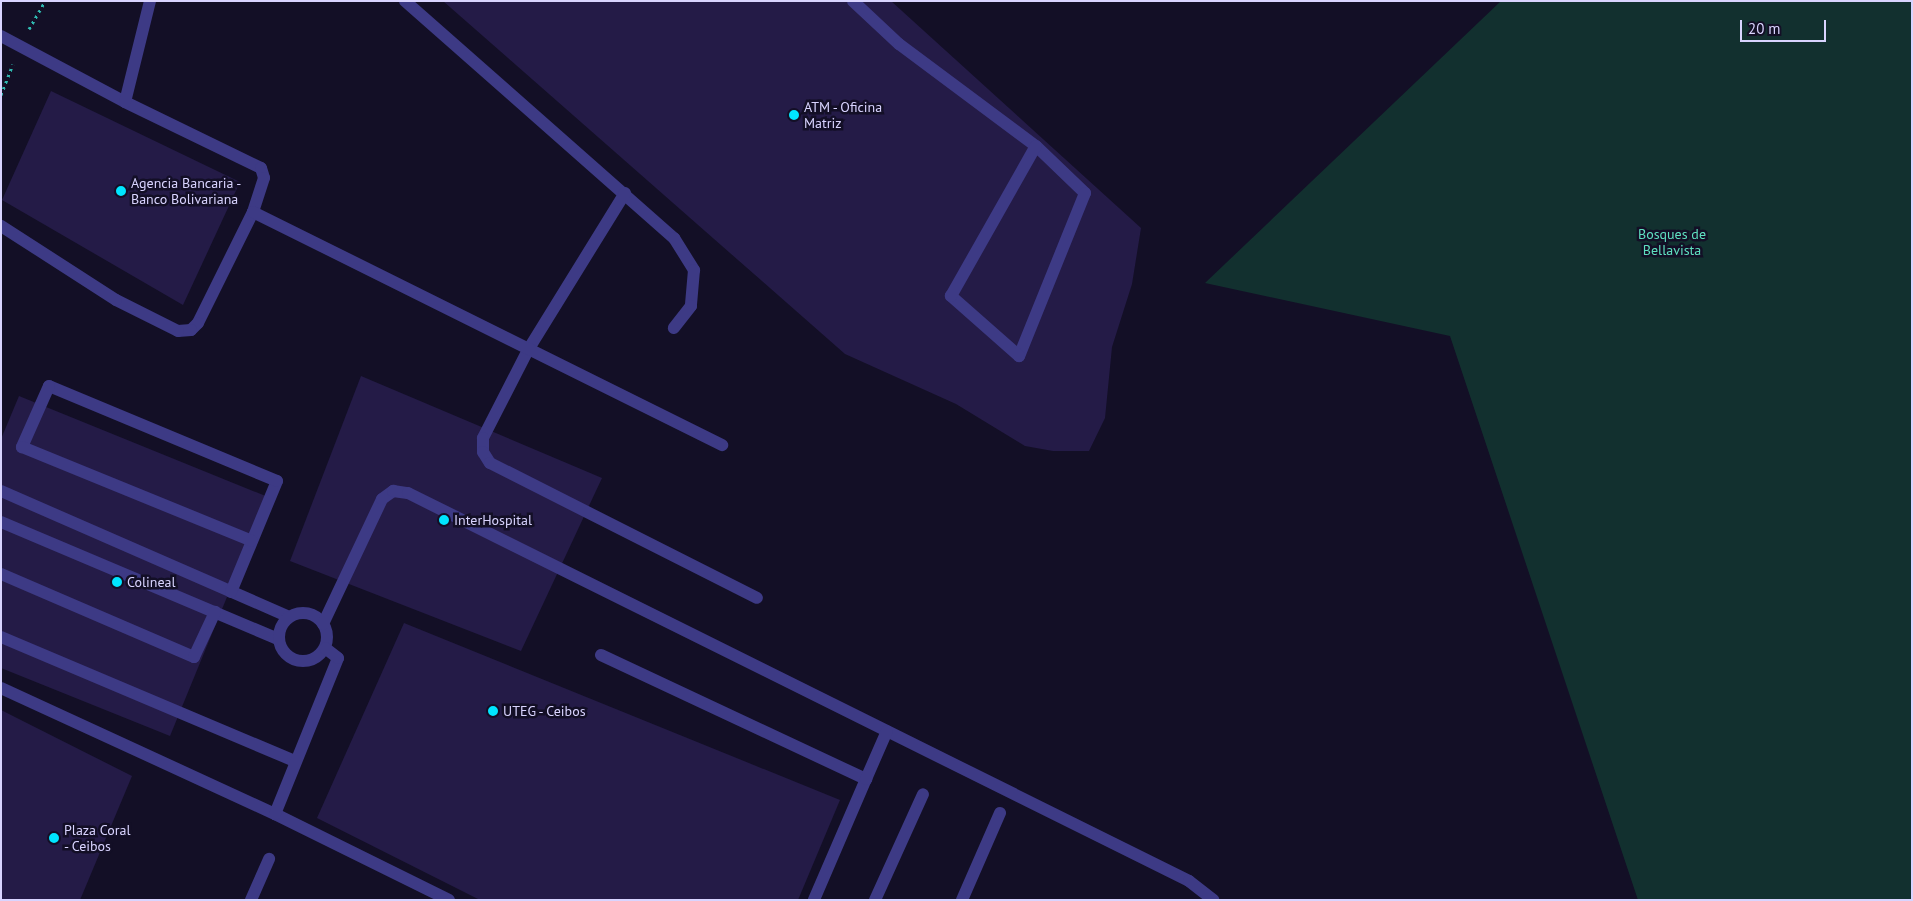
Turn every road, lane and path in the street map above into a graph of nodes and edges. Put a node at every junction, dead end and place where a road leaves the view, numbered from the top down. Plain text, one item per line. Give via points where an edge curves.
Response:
1 (150, 1) edge
2 (405, 1) edge
3 (852, 1) edge
4 (1, 36) edge
5 (125, 102) junction
6 (1036, 146) junction
7 (625, 193) junction
8 (252, 212) junction
9 (1, 226) edge
10 (674, 328) dead end
11 (528, 350) junction
12 (722, 445) dead end
13 (1, 491) edge
14 (1, 522) edge
15 (252, 542) junction
16 (1, 574) edge
17 (231, 592) junction
18 (757, 598) dead end
19 (215, 612) junction
20 (289, 617) junction
21 (323, 624) junction
22 (1, 637) edge
23 (278, 639) junction
24 (324, 648) junction
25 (601, 654) dead end
26 (1, 688) edge
27 (887, 731) junction
28 (295, 762) junction
29 (866, 779) junction
30 (923, 794) dead end
31 (1000, 813) dead end
32 (275, 814) junction
33 (269, 859) dead end
34 (251, 900) edge
35 (449, 900) edge
36 (814, 900) edge
37 (875, 900) edge
38 (962, 900) edge
39 (1213, 900) edge

1 - 5 lane
2 - 7 lane
3 - 6 lane via 899,44
4 - 5 lane
5 - 8 lane via 261,168 264,178
6 - 6 lane via 1085,193 1019,356 951,296
7 - 10 lane via 674,238 694,270 691,306
7 - 11 lane
8 - 9 lane via 198,323 191,330 178,330 116,300
8 - 11 lane
11 - 12 lane
11 - 18 lane via 484,438 483,452 490,463
13 - 17 lane
14 - 19 lane
15 - 15 lane via 277,481 50,386 22,446
15 - 17 lane
16 - 19 lane via 194,657
17 - 20 lane
19 - 23 lane
20 - 21 lane via 301,613 314,615
20 - 23 lane via 281,626
21 - 24 lane via 327,636
21 - 27 lane via 382,499 393,491 408,493
22 - 28 lane
23 - 24 lane via 282,651 292,659 304,661 316,657
24 - 28 lane via 338,658
25 - 29 lane
26 - 32 lane
27 - 29 lane
27 - 39 lane via 1189,881
28 - 32 lane
29 - 36 lane
30 - 37 lane
31 - 38 lane
32 - 35 lane
33 - 34 lane

